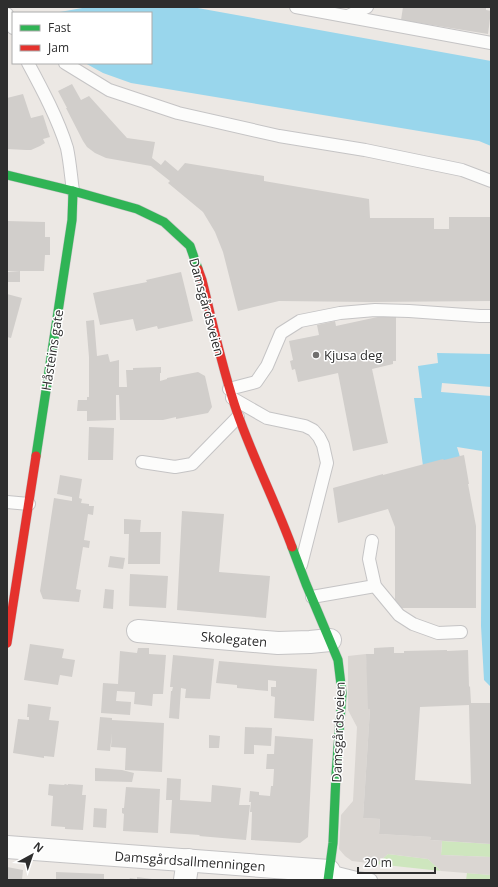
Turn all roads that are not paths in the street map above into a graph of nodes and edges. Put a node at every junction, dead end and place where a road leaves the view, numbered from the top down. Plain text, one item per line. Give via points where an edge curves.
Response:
1 (296, 7) edge
2 (367, 7) edge
3 (348, 16) junction
4 (491, 43) edge
5 (28, 64) edge
6 (67, 64) edge
7 (7, 175) edge
8 (491, 181) edge
9 (73, 191) junction
10 (491, 316) edge
11 (231, 393) junction
12 (238, 417) junction
13 (142, 462) dead end
14 (7, 502) edge
15 (29, 504) junction
16 (372, 541) dead end
17 (300, 568) junction
18 (375, 586) junction
19 (312, 597) junction
20 (138, 631) dead end
21 (461, 632) dead end
22 (330, 640) junction
23 (7, 643) edge
24 (7, 848) edge
25 (187, 870) edge
26 (329, 875) edge
27 (371, 880) edge

1 - 3 lane
2 - 3 lane
3 - 4 lane
5 - 9 lane, Håsteins gate via 67,148
6 - 8 lane via 109,90 178,113 278,136 365,150 462,170
7 - 9 street, Damsgårdsveien
9 - 11 street, Damsgårdsveien via 137,209 164,222 190,246 202,280
9 - 15 street, Håsteins gate via 72,220
10 - 11 lane via 375,310 340,313 300,321 281,333 267,366 256,382
11 - 12 street, Damsgårdsveien
11 - 17 lane via 267,418 313,430 323,445 327,463
12 - 13 lane via 192,464 175,467
12 - 17 street, Damsgårdsveien
14 - 15 lane
15 - 23 street, Håsteins gate
16 - 18 lane via 369,559
17 - 19 street, Damsgårdsveien
18 - 19 lane
18 - 21 lane via 399,615 413,624 438,633
19 - 22 street, Damsgårdsveien
20 - 22 street, Skolegaten via 278,643
22 - 26 street, Damsgårdsveien via 338,660 342,693
24 - 25 street, Damsgårdsallmenningen
25 - 26 street, Damsgårdsallmenningen
26 - 27 lane, Damsgårdsallmenningen

